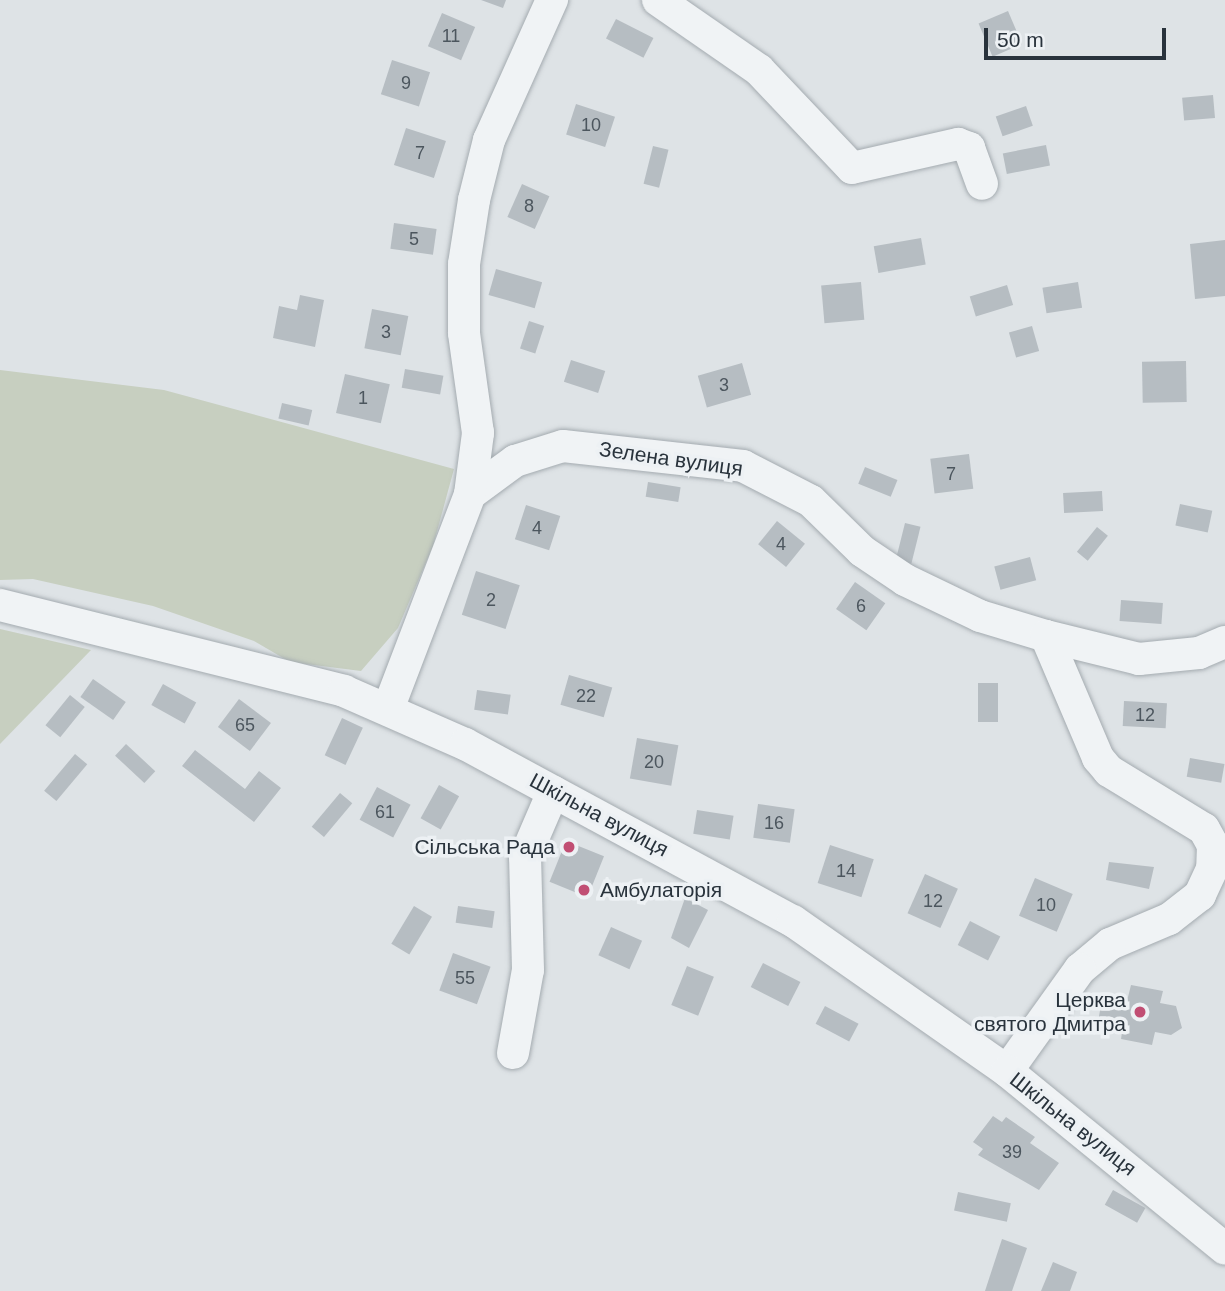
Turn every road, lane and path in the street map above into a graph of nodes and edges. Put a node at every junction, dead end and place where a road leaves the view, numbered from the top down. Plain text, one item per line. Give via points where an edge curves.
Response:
1 (552, 0) edge
2 (658, 0) edge
3 (982, 184) dead end
4 (470, 494) junction
5 (0, 606) edge
6 (1046, 636) junction
7 (1225, 642) edge
8 (388, 709) junction
9 (554, 792) junction
10 (513, 1053) dead end
11 (1007, 1072) junction
12 (1225, 1249) edge

1 - 4 street via 493,128 474,200 464,264 464,333 478,433
2 - 3 street via 759,70 852,168 958,144 968,148
4 - 6 street, Зелена вулиця via 515,461 563,446 743,466 811,501 862,551 905,580 980,616
4 - 8 street
5 - 8 street, Шкільна вулиця via 331,688
6 - 7 street, Зелена вулиця via 1139,659 1199,653
6 - 11 street via 1098,758 1108,771 1204,830 1213,845 1212,869 1200,895 1180,911 1110,944 1080,969
8 - 9 street, Шкільна вулиця
9 - 10 street via 525,857 528,970
9 - 11 street, Шкільна вулиця via 793,921
11 - 12 street, Шкільна вулиця

